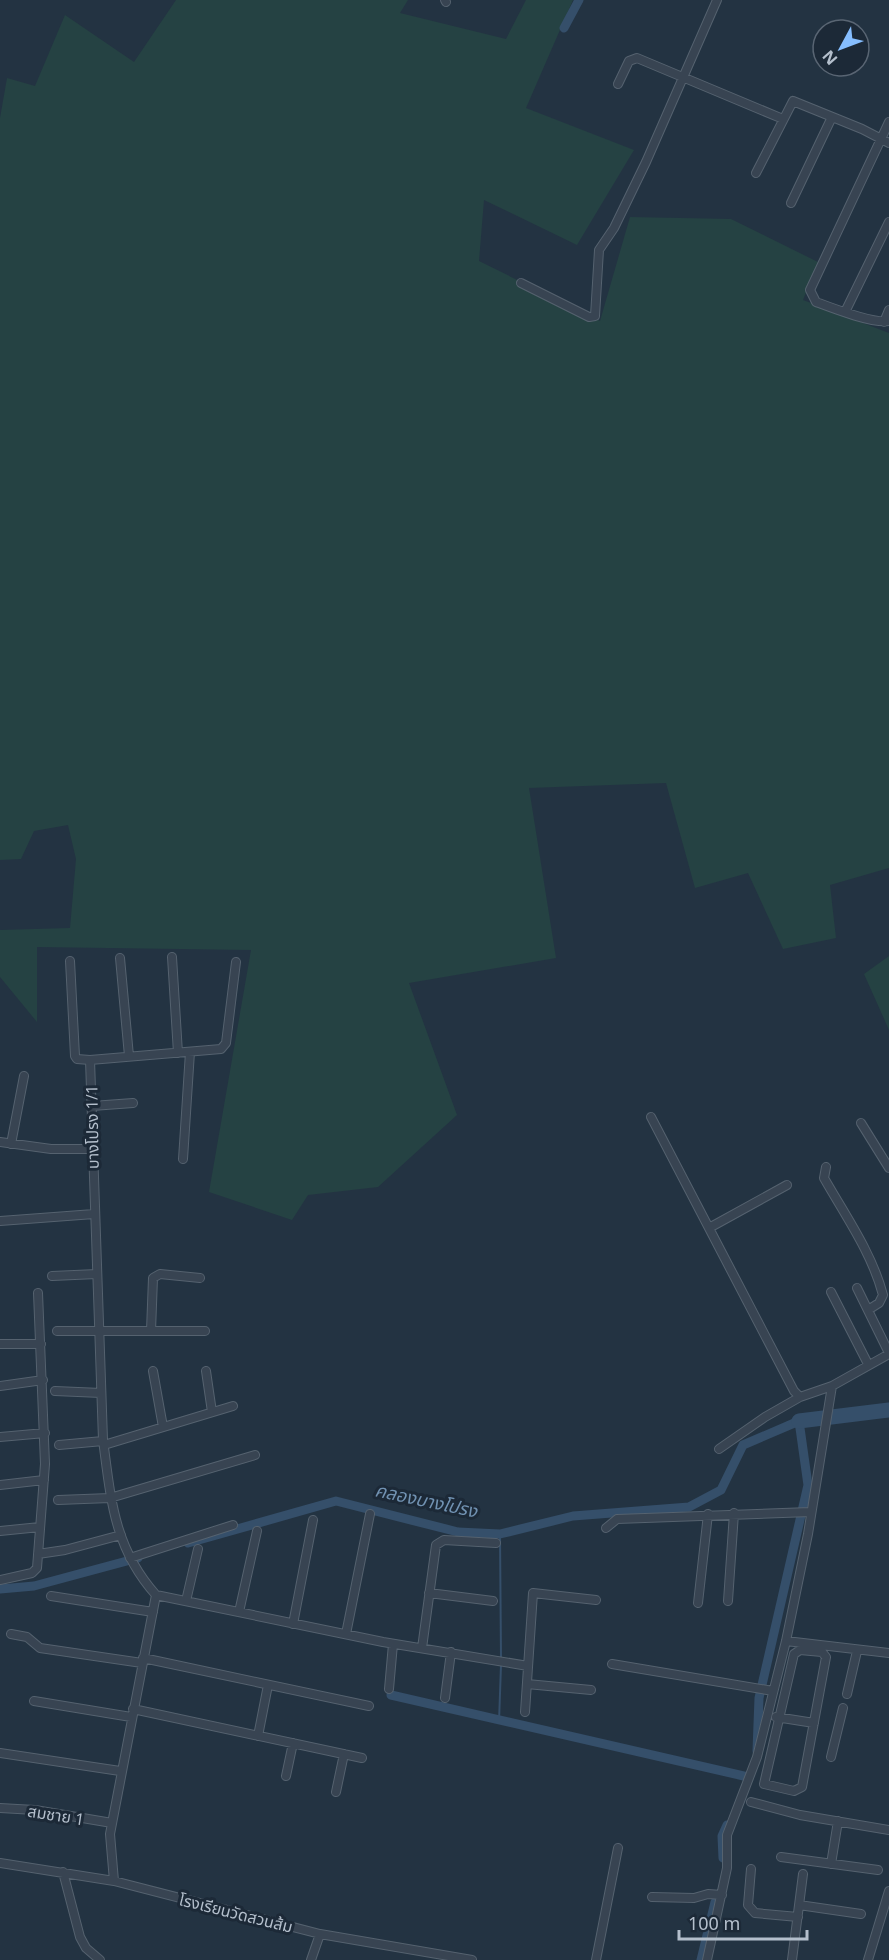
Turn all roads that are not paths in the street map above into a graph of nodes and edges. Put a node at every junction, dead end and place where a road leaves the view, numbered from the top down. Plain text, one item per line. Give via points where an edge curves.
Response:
1 (717, 0) edge
2 (683, 77) junction
3 (618, 84) dead end
4 (832, 117) junction
5 (783, 119) junction
6 (889, 122) edge
7 (883, 139) edge
8 (756, 173) dead end
9 (791, 202) dead end
10 (889, 222) edge
11 (521, 283) dead end
12 (846, 310) junction
13 (889, 310) edge
14 (887, 322) edge
15 (172, 957) dead end
16 (120, 958) dead end
17 (70, 961) dead end
18 (236, 962) dead end
19 (190, 1052) junction
20 (177, 1053) junction
21 (129, 1056) junction
22 (90, 1061) junction
23 (24, 1076) dead end
24 (133, 1103) dead end
25 (92, 1106) junction
26 (651, 1117) dead end
27 (861, 1123) dead end
28 (0, 1142) edge
29 (11, 1144) junction
30 (93, 1149) junction
31 (183, 1159) dead end
32 (826, 1167) dead end
33 (889, 1168) edge
34 (787, 1185) dead end
35 (94, 1214) junction
36 (0, 1221) edge
37 (709, 1228) junction
38 (97, 1274) junction
39 (52, 1276) dead end
40 (200, 1278) dead end
41 (857, 1288) dead end
42 (831, 1292) dead end
43 (38, 1293) dead end
44 (868, 1310) junction
45 (99, 1330) junction
46 (57, 1331) dead end
47 (151, 1331) junction
48 (205, 1331) dead end
49 (0, 1344) edge
50 (41, 1344) junction
51 (889, 1354) edge
52 (868, 1364) junction
53 (153, 1371) dead end
54 (206, 1371) dead end
55 (43, 1380) junction
56 (0, 1386) edge
57 (832, 1386) junction
58 (56, 1391) dead end
59 (101, 1394) junction
60 (800, 1397) junction
61 (233, 1406) dead end
62 (212, 1412) junction
63 (163, 1427) junction
64 (45, 1433) junction
65 (0, 1437) edge
66 (104, 1443) junction
67 (59, 1445) dead end
68 (719, 1449) dead end
69 (255, 1455) dead end
70 (44, 1480) junction
71 (0, 1485) edge
72 (110, 1498) junction
73 (58, 1500) dead end
74 (803, 1512) junction
75 (734, 1513) junction
76 (370, 1514) dead end
77 (708, 1514) junction
78 (313, 1521) dead end
79 (233, 1525) dead end
80 (40, 1527) junction
81 (606, 1528) dead end
82 (0, 1531) edge
83 (257, 1531) dead end
84 (121, 1535) junction
85 (496, 1543) dead end
86 (198, 1550) dead end
87 (38, 1554) junction
88 (130, 1559) junction
89 (0, 1580) edge
90 (429, 1593) junction
91 (156, 1595) junction
92 (51, 1596) dead end
93 (596, 1600) dead end
94 (186, 1601) junction
95 (493, 1601) dead end
96 (728, 1601) dead end
97 (698, 1603) dead end
98 (153, 1612) junction
99 (240, 1612) junction
100 (293, 1624) junction
101 (11, 1634) dead end
102 (346, 1634) junction
103 (786, 1641) junction
104 (393, 1644) junction
105 (422, 1648) junction
106 (858, 1651) junction
107 (451, 1652) junction
108 (889, 1653) edge
109 (143, 1661) junction
110 (612, 1664) dead end
111 (528, 1666) junction
112 (527, 1684) junction
113 (268, 1685) junction
114 (388, 1689) dead end
115 (591, 1690) dead end
116 (769, 1690) junction
117 (847, 1694) dead end
118 (445, 1698) dead end
119 (34, 1701) dead end
120 (369, 1706) dead end
121 (843, 1708) dead end
122 (525, 1712) dead end
123 (132, 1713) junction
124 (767, 1716) junction
125 (780, 1717) junction
126 (814, 1722) junction
127 (258, 1736) junction
128 (293, 1743) junction
129 (0, 1753) edge
130 (344, 1754) junction
131 (831, 1757) dead end
132 (362, 1758) dead end
133 (120, 1771) junction
134 (286, 1776) dead end
135 (336, 1792) dead end
136 (745, 1802) junction
137 (0, 1808) edge
138 (837, 1821) junction
139 (112, 1823) junction
140 (889, 1830) edge
141 (618, 1848) dead end
142 (781, 1857) dead end
143 (0, 1863) edge
144 (831, 1864) junction
145 (751, 1869) dead end
146 (878, 1870) dead end
147 (63, 1872) junction
148 (803, 1874) dead end
149 (114, 1881) junction
150 (889, 1891) edge
151 (722, 1895) junction
152 (652, 1897) dead end
153 (799, 1905) junction
154 (861, 1914) dead end
155 (798, 1917) junction
156 (320, 1934) junction
157 (100, 1960) edge
158 (311, 1960) edge
159 (471, 1960) edge
160 (596, 1960) edge
161 (707, 1960) edge
162 (792, 1960) edge
163 (868, 1960) edge

1 - 2 street
2 - 3 street via 634,58
2 - 5 street
2 - 11 street via 614,228 600,246 595,316 589,318
4 - 5 street via 792,101
4 - 7 street
4 - 9 street
5 - 8 street
6 - 7 street
7 - 12 street via 810,290 816,302
10 - 12 street
12 - 14 street
13 - 14 street
15 - 20 street
16 - 21 street
17 - 22 street via 75,1056
18 - 19 street via 225,1046
19 - 20 street
19 - 31 street
20 - 21 street
21 - 22 street
22 - 25 street, บางโปรง 1/1
23 - 29 street
24 - 25 street
25 - 30 street, บางโปรง 1/1
26 - 37 street
27 - 33 street
28 - 29 street
29 - 30 street
30 - 35 street, บางโปรง 1/1
32 - 44 street via 824,1178 846,1212 879,1279 883,1295
34 - 37 street
35 - 36 street
35 - 38 street, บางโปรง 1/1
37 - 60 street
38 - 39 street
38 - 45 street, บางโปรง 1/1
40 - 47 street via 160,1274 153,1278
41 - 44 street
42 - 52 street
43 - 50 street
44 - 51 street
45 - 46 street
45 - 47 street
45 - 59 street, บางโปรง 1/1
47 - 48 street
49 - 50 street
50 - 55 street
51 - 52 street
52 - 57 street
53 - 63 street
54 - 62 street
55 - 56 street
55 - 64 street
57 - 60 street
57 - 74 street via 827,1423
58 - 59 street
59 - 66 street, บางโปรง 1/1
60 - 68 street
61 - 62 street
62 - 63 street
63 - 66 street
64 - 65 street
64 - 70 street
66 - 67 street
66 - 72 street, บางโปรง 1/1
69 - 72 street
70 - 71 street
70 - 80 street
72 - 73 street
72 - 84 street, บางโปรง 1/1
74 - 75 street
74 - 103 street
75 - 77 street
75 - 96 street
76 - 102 street
77 - 81 street via 617,1519
77 - 97 street
78 - 100 street
79 - 88 street
80 - 82 street
80 - 87 street
83 - 99 street
84 - 87 street
84 - 88 street, บางโปรง 1/1
85 - 90 street via 438,1542 434,1547
86 - 94 street
87 - 89 street via 37,1568 32,1573
88 - 91 street, บางโปรง 1/1
90 - 95 street
90 - 105 street
91 - 94 street
91 - 98 street
92 - 98 street
93 - 111 street via 533,1593
94 - 99 street
98 - 109 street
99 - 100 street
100 - 102 street
101 - 109 street via 27,1637 40,1648
102 - 104 street
103 - 106 street
103 - 116 street
104 - 105 street
104 - 114 street
105 - 107 street
106 - 108 street
106 - 117 street
107 - 111 street
107 - 118 street
109 - 113 street
109 - 123 street
110 - 116 street
111 - 112 street
112 - 115 street
112 - 122 street
113 - 120 street
113 - 127 street
116 - 124 street
119 - 123 street
121 - 131 street
123 - 127 street
123 - 133 street
124 - 125 street
124 - 136 street
125 - 126 street
125 - 126 street via 794,1654 814,1650 826,1657
125 - 126 street via 764,1784 767,1787 794,1791 802,1787
127 - 128 street
128 - 130 street
128 - 134 street
129 - 133 street
130 - 132 street
130 - 135 street
133 - 139 street
136 - 138 street
136 - 151 street via 727,1834
137 - 139 street, สมชาย 1
138 - 140 street
138 - 144 street
139 - 149 street
141 - 160 street
142 - 144 street
143 - 147 street, โรงเรียนวัดสวนส้ม
144 - 146 street
145 - 155 street via 750,1910
147 - 149 street, โรงเรียนวัดสวนส้ม
147 - 157 street via 80,1937
148 - 153 street
149 - 156 street, โรงเรียนวัดสวนส้ม
150 - 163 street
151 - 152 street
151 - 161 street
153 - 154 street
153 - 155 street
155 - 162 street
156 - 158 street
156 - 159 street, โรงเรียนวัดสวนส้ม

